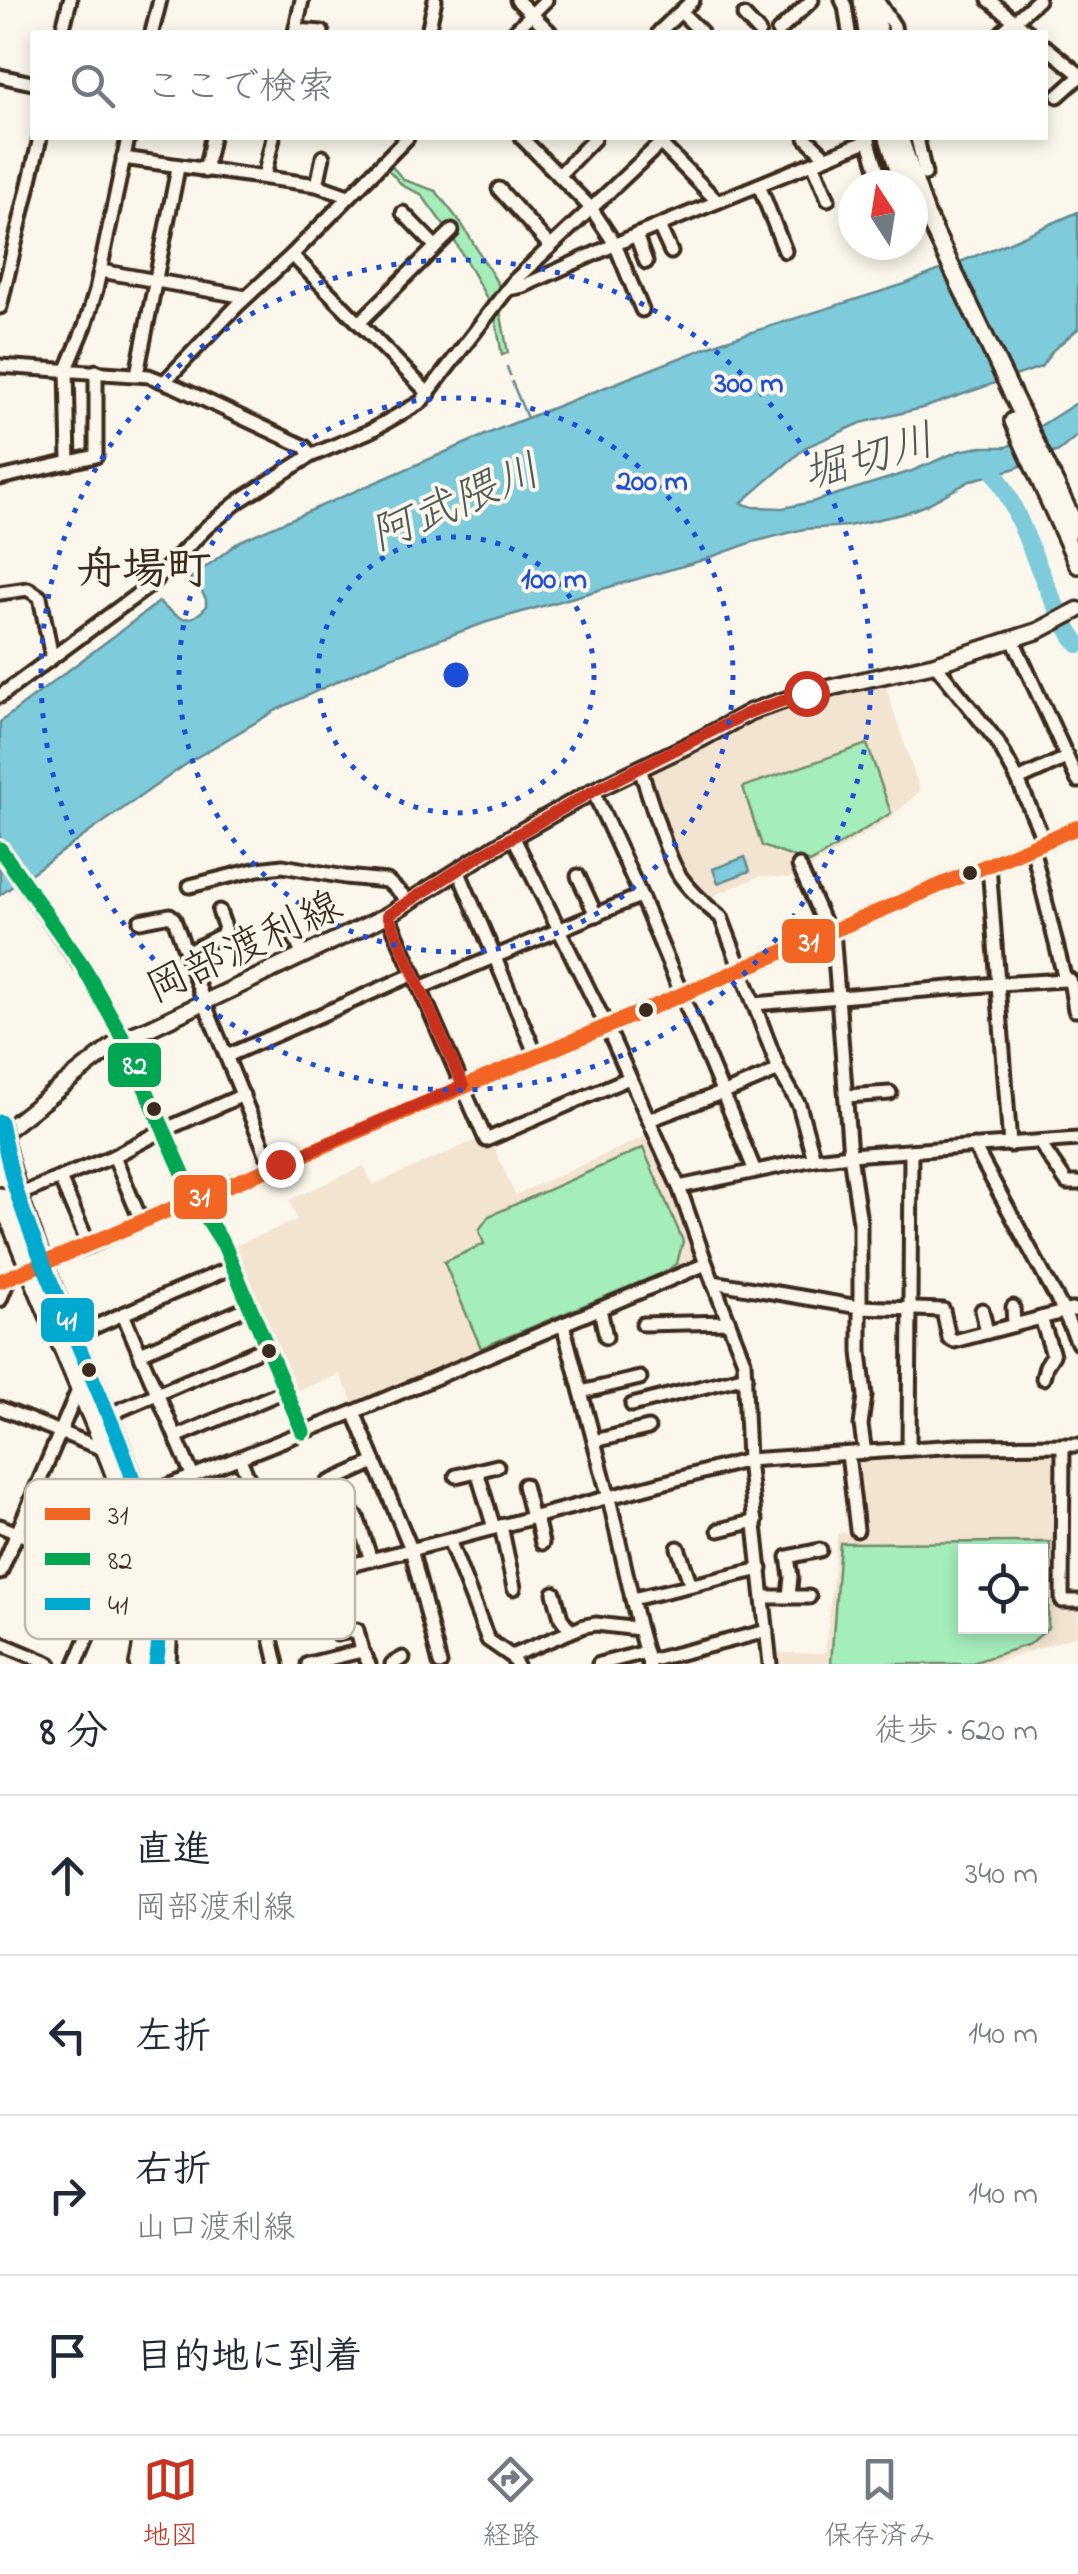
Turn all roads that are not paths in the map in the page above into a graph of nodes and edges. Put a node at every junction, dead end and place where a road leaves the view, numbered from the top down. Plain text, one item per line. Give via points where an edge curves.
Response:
1 (70, 0) edge
2 (160, 0) edge
3 (302, 0) edge
4 (434, 0) edge
5 (517, 0) edge
6 (546, 0) edge
7 (693, 0) edge
8 (812, 0) edge
9 (842, 0) edge
10 (862, 0) edge
11 (875, 0) edge
12 (1038, 0) edge
13 (997, 3) edge
14 (681, 12) junction
15 (532, 15) junction
16 (744, 16) dead end
17 (1014, 21) junction
18 (62, 30) edge
19 (152, 30) edge
20 (296, 30) edge
21 (428, 30) edge
22 (516, 30) edge
23 (548, 30) edge
24 (661, 30) edge
25 (699, 30) edge
26 (758, 30) edge
27 (780, 30) edge
28 (850, 30) edge
29 (867, 30) edge
30 (879, 30) edge
31 (895, 30) edge
32 (1004, 30) edge
33 (1025, 30) edge
34 (1048, 49) edge
35 (0, 76) edge
36 (1078, 76) edge
37 (30, 83) edge
38 (1058, 96) dead end
39 (40, 140) edge
40 (128, 140) edge
41 (212, 140) edge
42 (273, 140) edge
43 (405, 140) edge
44 (524, 140) edge
45 (594, 140) edge
46 (659, 140) edge
47 (661, 140) edge
48 (808, 140) edge
49 (864, 140) edge
50 (869, 140) edge
51 (889, 140) edge
52 (900, 140) edge
53 (917, 140) edge
54 (323, 157) dead end
55 (123, 158) junction
56 (826, 158) junction
57 (813, 163) junction
58 (178, 168) junction
59 (205, 170) junction
60 (878, 170) edge
61 (898, 170) edge
62 (908, 170) edge
63 (925, 170) edge
64 (559, 175) junction
65 (264, 177) junction
66 (317, 186) junction
67 (759, 186) junction
68 (499, 190) dead end
69 (348, 196) junction
70 (828, 198) dead end
71 (717, 201) junction
72 (591, 208) junction
73 (403, 213) dead end
74 (659, 226) junction
75 (452, 230) dead end
76 (928, 234) edge
77 (636, 236) junction
78 (616, 244) junction
79 (436, 246) junction
80 (550, 246) junction
81 (670, 252) dead end
82 (785, 252) dead end
83 (292, 254) junction
84 (646, 262) dead end
85 (101, 270) junction
86 (156, 280) junction
87 (507, 289) junction
88 (246, 297) junction
89 (0, 305) edge
90 (642, 310) dead end
91 (359, 322) junction
92 (0, 366) edge
93 (67, 369) junction
94 (96, 371) junction
95 (136, 374) junction
96 (165, 382) junction
97 (429, 394) junction
98 (310, 456) junction
99 (69, 462) junction
100 (0, 478) edge
101 (1052, 492) junction
102 (1078, 532) edge
103 (1078, 566) edge
104 (0, 593) edge
105 (1074, 612) edge
106 (1013, 640) junction
107 (52, 658) junction
108 (935, 664) junction
109 (0, 696) edge
110 (1066, 758) junction
111 (640, 769) junction
112 (1018, 780) junction
113 (1078, 781) edge
114 (593, 791) junction
115 (1078, 827) edge
116 (513, 836) junction
117 (1038, 844) junction
118 (0, 849) edge
119 (989, 865) junction
120 (799, 866) dead end
121 (458, 870) junction
122 (578, 876) dead end
123 (190, 886) dead end
124 (640, 896) junction
125 (408, 904) junction
126 (218, 911) dead end
127 (388, 915) junction
128 (596, 915) junction
129 (140, 921) dead end
130 (559, 930) junction
131 (831, 931) junction
132 (293, 934) dead end
133 (186, 953) junction
134 (303, 956) junction
135 (494, 956) junction
136 (739, 970) junction
137 (414, 974) junction
138 (1065, 980) junction
139 (998, 984) junction
140 (420, 988) junction
141 (681, 994) junction
142 (840, 997) junction
143 (204, 1002) junction
144 (754, 1004) junction
145 (1078, 1010) edge
146 (606, 1026) junction
147 (122, 1038) junction
148 (536, 1055) junction
149 (227, 1056) junction
150 (779, 1070) junction
151 (629, 1078) junction
152 (463, 1086) junction
153 (890, 1093) dead end
154 (721, 1094) junction
155 (243, 1095) junction
156 (846, 1096) junction
157 (649, 1120) junction
158 (0, 1122) edge
159 (164, 1130) junction
160 (0, 1135) edge
161 (1078, 1139) edge
162 (1039, 1142) junction
163 (1010, 1144) junction
164 (974, 1146) junction
165 (912, 1151) junction
166 (850, 1155) junction
167 (114, 1156) junction
168 (814, 1159) junction
169 (272, 1168) junction
170 (756, 1172) junction
171 (60, 1178) junction
172 (1078, 1183) edge
173 (679, 1188) junction
174 (18, 1195) junction
175 (0, 1196) edge
176 (194, 1198) junction
177 (142, 1223) junction
178 (89, 1246) junction
179 (706, 1264) junction
180 (37, 1266) junction
181 (233, 1267) junction
182 (5, 1279) edge
183 (713, 1282) junction
184 (0, 1300) edge
185 (1014, 1306) dead end
186 (249, 1307) junction
187 (859, 1307) junction
188 (910, 1307) junction
189 (600, 1309) junction
190 (982, 1310) dead end
191 (1078, 1310) edge
192 (1064, 1312) junction
193 (123, 1314) junction
194 (1042, 1318) junction
195 (729, 1322) junction
196 (563, 1324) junction
197 (643, 1324) dead end
198 (1014, 1325) junction
199 (988, 1332) junction
200 (74, 1336) junction
201 (606, 1337) dead end
202 (1078, 1343) edge
203 (266, 1347) junction
204 (140, 1353) junction
205 (746, 1376) junction
206 (640, 1378) dead end
207 (1042, 1378) dead end
208 (79, 1388) junction
209 (284, 1391) junction
210 (581, 1392) junction
211 (156, 1393) junction
212 (632, 1405) dead end
213 (0, 1408) edge
214 (354, 1412) junction
215 (108, 1415) junction
216 (648, 1428) dead end
217 (58, 1432) junction
218 (303, 1432) junction
219 (176, 1437) junction
220 (594, 1441) junction
221 (1063, 1445) junction
222 (1078, 1445) edge
223 (909, 1449) junction
224 (105, 1450) junction
225 (865, 1452) junction
226 (848, 1454) junction
227 (240, 1459) junction
228 (748, 1460) junction
229 (375, 1462) junction
230 (497, 1466) dead end
231 (478, 1471) junction
232 (456, 1476) dead end
233 (193, 1477) junction
234 (39, 1479) edge
235 (116, 1479) edge
236 (131, 1479) edge
237 (189, 1479) edge
238 (249, 1479) edge
239 (337, 1479) edge
240 (524, 1485) dead end
241 (609, 1498) junction
242 (25, 1513) edge
243 (357, 1517) dead end
244 (534, 1518) junction
245 (756, 1522) junction
246 (0, 1526) edge
247 (498, 1527) junction
248 (719, 1530) dead end
249 (857, 1530) dead end
250 (17, 1533) junction
251 (25, 1536) edge
252 (448, 1540) junction
253 (542, 1543) dead end
254 (678, 1548) dead end
255 (412, 1549) junction
256 (820, 1550) dead end
257 (371, 1560) junction
258 (355, 1564) edge
259 (762, 1569) junction
260 (0, 1573) edge
261 (691, 1585) junction
262 (514, 1588) dead end
263 (554, 1593) dead end
264 (788, 1596) junction
265 (764, 1597) junction
266 (809, 1597) dead end
267 (632, 1599) junction
268 (1078, 1601) edge
269 (638, 1629) junction
270 (355, 1630) edge
271 (570, 1630) junction
272 (767, 1631) junction
273 (86, 1639) edge
274 (141, 1639) edge
275 (161, 1639) edge
276 (168, 1639) edge
277 (271, 1639) edge
278 (0, 1643) edge
279 (362, 1651) junction
280 (648, 1659) edge
281 (514, 1660) edge
282 (50, 1664) edge
283 (76, 1664) edge
284 (138, 1664) edge
285 (156, 1664) edge
286 (169, 1664) edge
287 (277, 1664) edge
288 (308, 1664) edge
289 (369, 1664) edge
290 (440, 1664) edge
291 (599, 1664) edge
292 (770, 1664) edge

1 - 18 street
2 - 19 street
3 - 20 street
4 - 21 street
5 - 15 street
6 - 15 street
7 - 14 street
8 - 27 street
9 - 28 street
10 - 29 highway
11 - 30 highway
11 - 31 street
12 - 17 street
13 - 17 street
14 - 24 street
14 - 25 street
15 - 22 street
15 - 23 street
16 - 26 street
17 - 32 street
17 - 33 street
34 - 36 street
35 - 37 street
36 - 38 street
39 - 89 street
40 - 55 street
41 - 59 street
42 - 65 street
43 - 69 street
44 - 64 street
45 - 64 street
46 - 72 street
47 - 71 street
48 - 56 street
49 - 56 street
50 - 60 street
51 - 61 highway
52 - 62 highway
53 - 63 street
54 - 66 street
55 - 58 street
55 - 85 street
56 - 57 street
57 - 67 street
57 - 70 street
58 - 59 street
58 - 86 street
59 - 65 street
64 - 72 street
65 - 66 street
66 - 69 street
67 - 71 street
67 - 82 street
68 - 80 street
69 - 83 street
71 - 74 street
72 - 78 street
72 - 80 street
73 - 79 street
74 - 77 street
74 - 81 street
75 - 79 street
76 - 101 highway
77 - 78 street
77 - 84 street
78 - 87 street
78 - 90 street
79 - 91 street
80 - 87 street
83 - 88 street
83 - 91 street
85 - 86 street
85 - 93 street
86 - 88 street
86 - 95 street
87 - 97 street
88 - 96 street
91 - 97 street
92 - 93 street
93 - 94 street
93 - 99 street
94 - 95 street
94 - 99 street via 96,456
95 - 96 street
96 - 98 street via 305,447
97 - 98 street via 413,408
98 - 107 street via 239,501 149,586
99 - 100 street
101 - 102 highway
101 - 103 highway
104 - 107 street via 28,589 40,598
105 - 106 main road, 岡部渡利線
106 - 108 main road, 岡部渡利線
106 - 110 street
107 - 109 street
108 - 111 main road, 岡部渡利線 via 776,702
108 - 112 street via 998,741
110 - 112 street
110 - 113 street
111 - 114 main road, 岡部渡利線
111 - 136 street via 671,858 681,878 721,918
112 - 117 street
114 - 116 main road, 岡部渡利線
114 - 124 street
115 - 117 main road
116 - 121 main road, 岡部渡利線
116 - 130 street
117 - 119 main road
117 - 138 street
118 - 147 main road via 80,963
119 - 131 main road
119 - 139 street
120 - 131 street
121 - 125 main road, 岡部渡利線
121 - 135 street
122 - 128 street
123 - 125 street via 283,866 387,882
124 - 128 street
124 - 141 street
125 - 127 main road, 岡部渡利線
126 - 133 street via 226,928 222,935
127 - 134 main road, 岡部渡利線
127 - 137 street
128 - 130 street
129 - 133 street via 170,915
130 - 135 street
130 - 146 street
131 - 136 main road
131 - 142 street
132 - 134 street
133 - 143 street
134 - 143 main road, 岡部渡利線
135 - 140 street
135 - 148 street
136 - 141 main road
136 - 144 street
137 - 140 street
137 - 149 street
138 - 139 street
138 - 145 street
139 - 142 street
139 - 163 street
140 - 152 street
141 - 146 main road
141 - 154 street
142 - 144 street
142 - 156 street
143 - 147 main road, 岡部渡利線
143 - 149 street
144 - 150 street
146 - 148 main road
146 - 151 street
147 - 159 main road
147 - 160 main road, 岡部渡利線
148 - 152 main road
149 - 155 street
150 - 154 street
150 - 168 street via 799,1105
151 - 152 street via 486,1140
151 - 157 street
152 - 169 main road
153 - 156 street
154 - 157 street
154 - 170 street
155 - 159 street
155 - 169 street
156 - 166 street
157 - 173 street
158 - 174 highway, bridge
159 - 167 street
159 - 176 main road
161 - 162 street
162 - 163 street
162 - 172 street via 1067,1183
163 - 164 street
164 - 165 street
164 - 192 street
165 - 166 street
165 - 188 street
166 - 168 street
166 - 187 street via 860,1222
167 - 171 street
167 - 177 street
168 - 170 street
169 - 176 main road
170 - 173 street
171 - 174 street
171 - 178 street
173 - 179 street
174 - 180 highway
175 - 180 highway
176 - 177 street
176 - 181 street
177 - 178 street
178 - 180 street
179 - 183 street
179 - 189 street
180 - 182 street
180 - 200 highway
180 - 208 highway
181 - 186 street
181 - 193 street
182 - 184 street
183 - 187 street
183 - 195 street
185 - 198 street
186 - 203 street
186 - 204 street
187 - 188 street
187 - 225 street
188 - 199 street via 943,1310 954,1341
188 - 223 street
189 - 196 street
189 - 201 street
190 - 199 street
191 - 192 street
192 - 194 street
192 - 202 street
193 - 200 street
193 - 204 street
194 - 198 street
194 - 207 street via 1052,1356
195 - 197 street
195 - 205 street
196 - 210 street
196 - 214 street
198 - 199 street
200 - 215 highway
203 - 209 street
203 - 211 street
204 - 211 street
205 - 212 street
205 - 228 street
206 - 210 street
208 - 217 street
208 - 224 highway
209 - 218 street
209 - 219 street
210 - 220 street
211 - 215 street
211 - 219 street
213 - 217 street
214 - 218 street
214 - 229 street
215 - 236 highway
216 - 220 street
217 - 224 street
217 - 234 street
218 - 227 street
219 - 233 street
220 - 241 street
221 - 222 street
221 - 223 street
221 - 268 street via 1062,1601
223 - 225 street
224 - 235 highway
225 - 226 street
226 - 228 street
226 - 249 street
227 - 233 street
227 - 238 street
228 - 241 street
228 - 245 street
229 - 239 street
229 - 255 street
230 - 231 street
231 - 232 street
231 - 247 street
233 - 237 street
240 - 244 street
241 - 244 street
241 - 267 street
242 - 250 street
243 - 257 street
244 - 247 street
244 - 253 street
245 - 248 street
245 - 259 street
246 - 250 street
247 - 252 street
247 - 262 street
250 - 251 street
250 - 260 street
252 - 255 street
252 - 281 street via 488,1640
254 - 261 street
255 - 257 street
255 - 290 street
256 - 264 street via 788,1557
257 - 258 street
259 - 261 street
259 - 265 street
261 - 267 street
263 - 271 street
264 - 265 street
264 - 266 street
265 - 272 street
267 - 269 street
269 - 271 street via 596,1624
269 - 280 street
270 - 279 street
271 - 281 street
272 - 280 street
272 - 292 street
273 - 283 street
274 - 284 highway
275 - 285 highway
276 - 286 street
277 - 287 street
278 - 282 street
279 - 288 street
279 - 289 street
280 - 291 street

